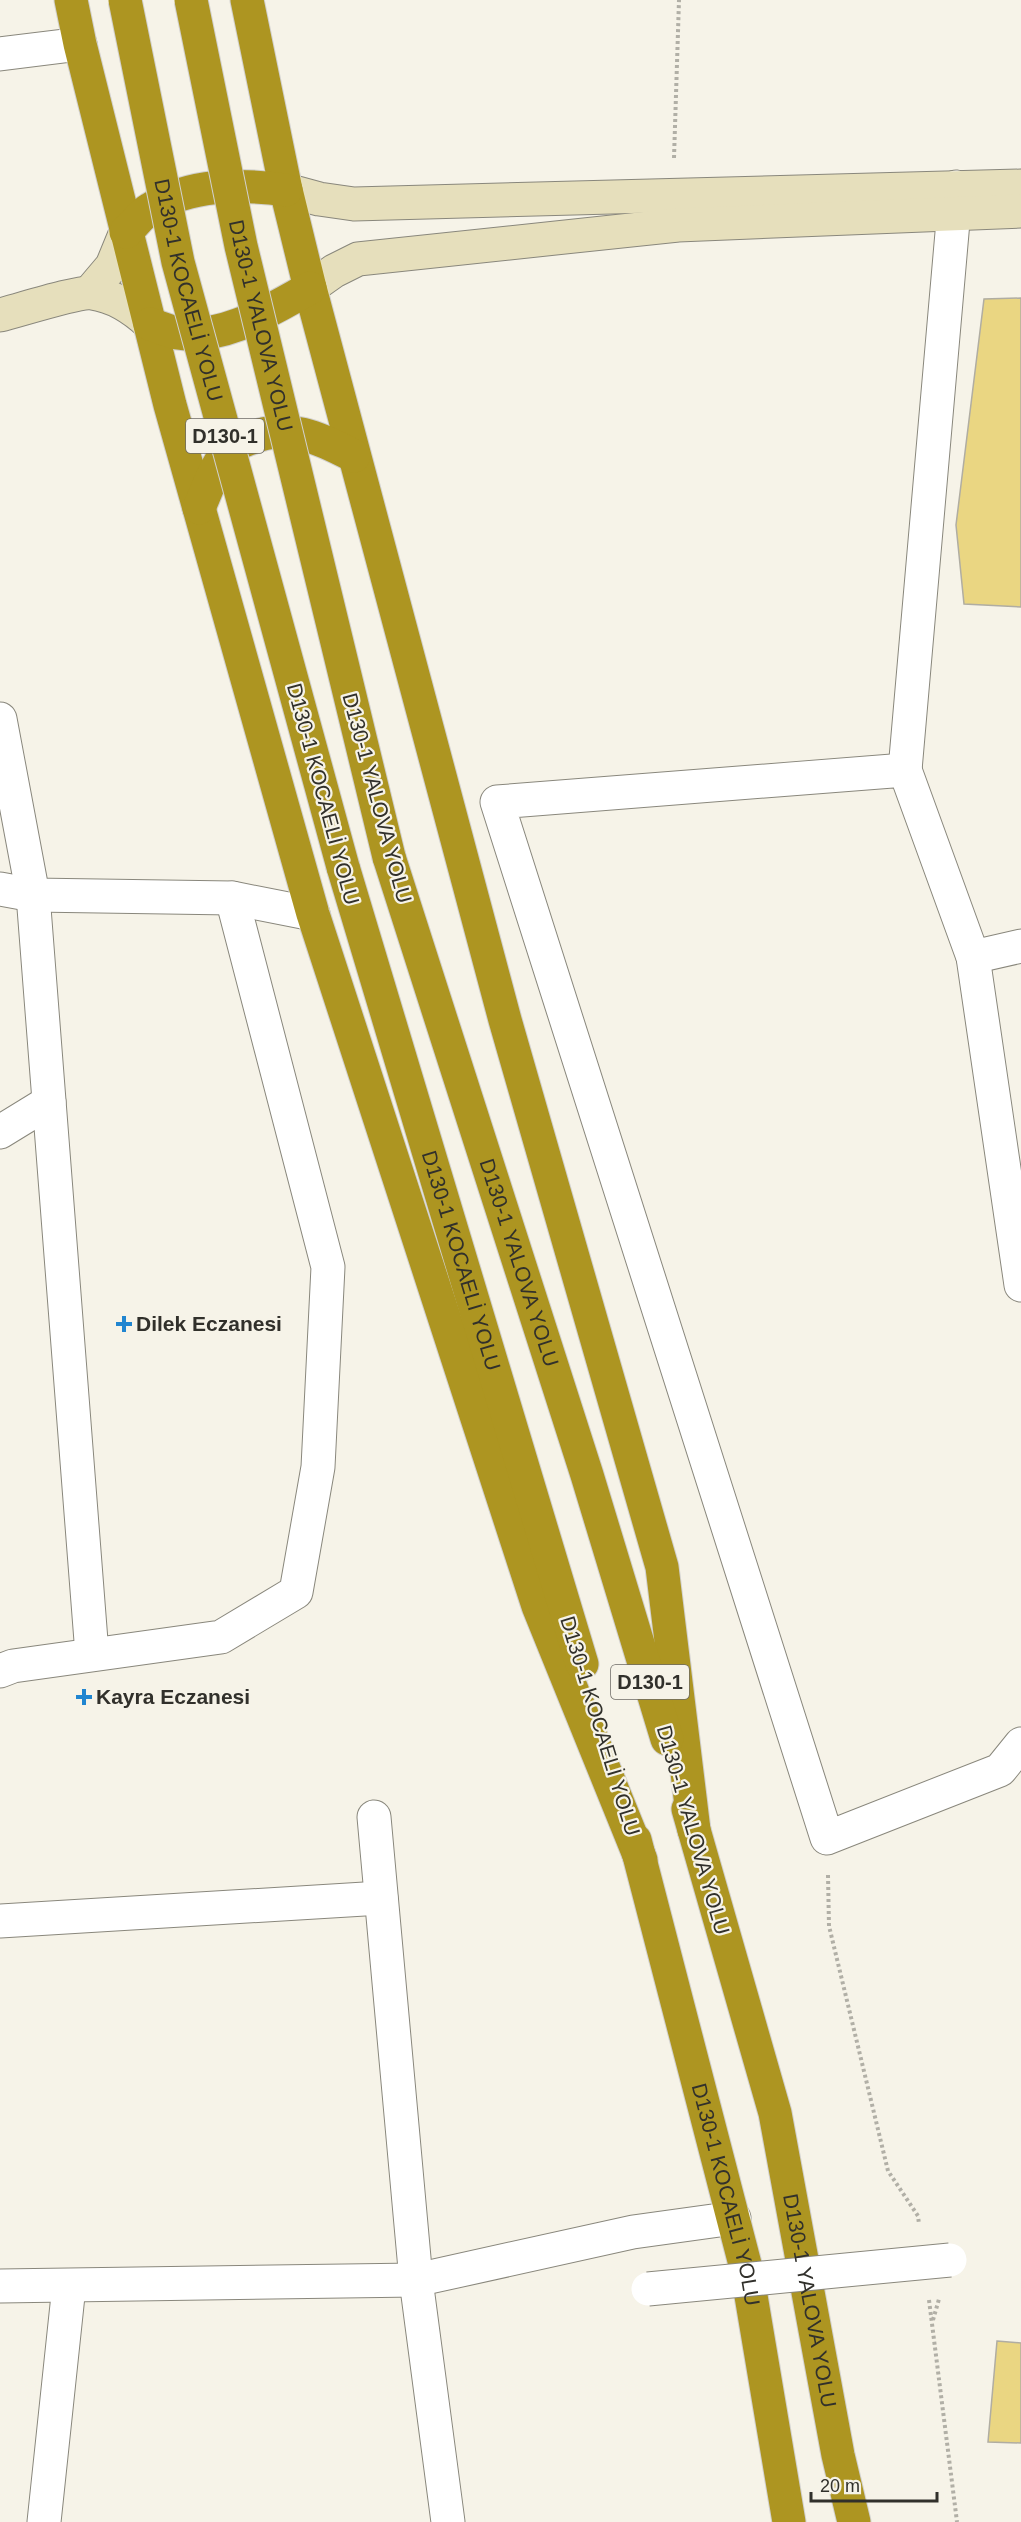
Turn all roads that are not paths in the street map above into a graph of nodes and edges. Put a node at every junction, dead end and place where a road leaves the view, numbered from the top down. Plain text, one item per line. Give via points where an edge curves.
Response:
1 (71, 0) edge
2 (125, 0) edge
3 (191, 0) edge
4 (247, 0) edge
5 (80, 44) junction
6 (0, 54) edge
7 (1021, 186) edge
8 (286, 190) junction
9 (955, 200) junction
10 (1021, 211) edge
11 (126, 232) junction
12 (309, 288) junction
13 (90, 292) junction
14 (0, 315) edge
15 (150, 324) junction
16 (354, 456) junction
17 (200, 508) junction
18 (0, 719) edge
19 (905, 770) junction
20 (0, 890) edge
21 (33, 895) junction
22 (231, 898) junction
23 (313, 914) junction
24 (1021, 946) edge
25 (974, 957) junction
26 (49, 1102) junction
27 (0, 1132) edge
28 (1021, 1285) edge
29 (92, 1654) junction
30 (0, 1671) edge
31 (1021, 1744) edge
32 (374, 1817) dead end
33 (694, 1830) junction
34 (641, 1860) junction
35 (381, 1898) junction
36 (0, 1921) edge
37 (734, 2218) junction
38 (950, 2260) dead end
39 (416, 2280) junction
40 (0, 2286) edge
41 (69, 2286) junction
42 (648, 2289) dead end
43 (44, 2522) edge
44 (448, 2522) edge
45 (789, 2522) edge
46 (854, 2522) edge

1 - 5 highway
2 - 34 highway, D130-1 KOCAELİ YOLU / D130-1, bridge via 178,262 343,867
3 - 33 highway, D130-1 YALOVA YOLU / D130-1, bridge via 241,246 389,857 587,1475
4 - 8 highway
5 - 6 street
5 - 11 highway
7 - 9 street
8 - 9 street via 354,204 673,194
8 - 11 highway via 232,186 189,192 150,209
8 - 12 highway
9 - 10 street
9 - 12 street via 358,259
9 - 19 street
11 - 13 street via 112,266
11 - 15 highway
12 - 15 highway via 224,329 177,333
12 - 16 highway
13 - 14 street
13 - 15 street via 136,311
15 - 17 highway
16 - 17 highway via 320,438 297,432 254,437 233,446 216,469
16 - 33 highway via 505,1020 662,1567
17 - 23 highway
18 - 21 street
19 - 25 street
19 - 31 street via 497,802 827,1838 1000,1770
20 - 21 street
21 - 22 street
21 - 26 street
22 - 23 street
22 - 29 street via 328,1267 318,1467 296,1592 221,1637
23 - 34 highway via 538,1606
24 - 25 street
25 - 28 street
26 - 27 street
26 - 29 street
29 - 30 street
32 - 35 street
33 - 46 highway, D130-1 YALOVA YOLU / D130-1 via 775,2113 838,2455
34 - 37 highway, D130-1 KOCAELİ YOLU / D130-1
35 - 36 street
35 - 39 street
37 - 39 street via 633,2232
37 - 45 highway, D130-1 KOCAELİ YOLU / D130-1 via 747,2272
38 - 42 street, bridge
39 - 41 street
39 - 44 street
40 - 41 street
41 - 43 street

